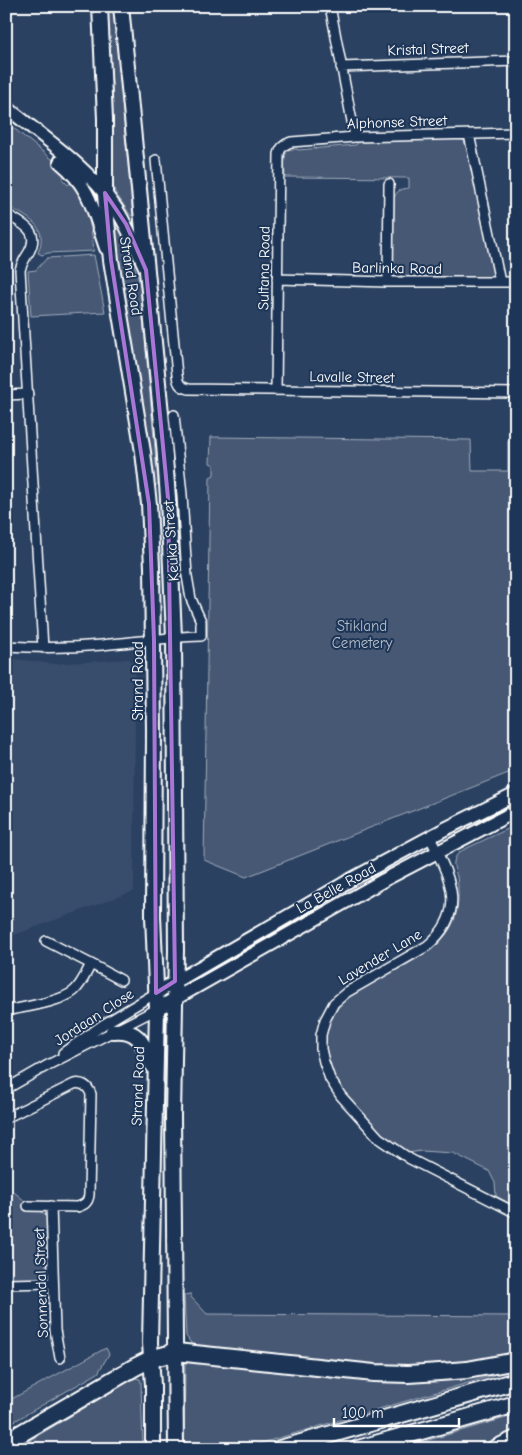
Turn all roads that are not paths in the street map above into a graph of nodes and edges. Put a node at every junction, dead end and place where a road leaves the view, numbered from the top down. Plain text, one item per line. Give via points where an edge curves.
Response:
1 (100, 6) edge
2 (121, 6) edge
3 (330, 6) edge
4 (516, 61) edge
5 (341, 67) junction
6 (6, 107) edge
7 (6, 118) edge
8 (516, 133) edge
9 (469, 134) junction
10 (355, 137) junction
11 (282, 148) joint
12 (156, 160) dead end
13 (389, 184) dead end
14 (105, 193) junction
15 (6, 214) edge
16 (111, 260) junction
17 (146, 270) junction
18 (277, 279) junction
19 (388, 282) junction
20 (500, 282) junction
21 (516, 282) edge
22 (276, 390) junction
23 (516, 393) edge
24 (28, 394) junction
25 (6, 395) edge
26 (174, 415) dead end
27 (174, 638) junction
28 (154, 640) junction
29 (6, 646) edge
30 (43, 648) junction
31 (516, 794) edge
32 (516, 811) edge
33 (430, 837) junction
34 (437, 852) junction
35 (46, 941) dead end
36 (91, 964) junction
37 (121, 980) dead end
38 (175, 981) junction
39 (156, 993) junction
40 (174, 1000) junction
41 (156, 1010) junction
42 (6, 1011) edge
43 (113, 1032) junction
44 (48, 1065) junction
45 (155, 1069) junction
46 (6, 1089) edge
47 (6, 1118) edge
48 (28, 1206) dead end
49 (51, 1206) junction
50 (516, 1213) edge
51 (53, 1283) junction
52 (6, 1284) edge
53 (176, 1352) junction
54 (60, 1358) dead end
55 (151, 1359) junction
56 (516, 1361) edge
57 (516, 1381) edge
58 (516, 1404) edge
59 (516, 1439) edge
60 (6, 1442) edge
61 (153, 1449) edge
62 (176, 1449) edge
63 (280, 1449) edge
64 (358, 1449) edge
65 (495, 1449) edge

1 - 14 main road, Strand Road
2 - 17 main road, Strand Road
3 - 5 street
4 - 5 street, Kristal Street
5 - 10 street
6 - 14 main road via 95,180
7 - 16 main road via 71,171 81,183
8 - 9 street, Alphonse Street
9 - 10 street, Alphonse Street
9 - 20 street
10 - 11 street, Alphonse Street via 292,142
11 - 18 street, Sultana Road via 279,154
12 - 22 street, Lavalle Street via 178,382 188,389
13 - 19 street
14 - 16 main road, Strand Road
14 - 17 main road via 126,224
15 - 24 street via 28,228 33,236 33,244 20,270
16 - 28 main road, Strand Road via 133,383 149,504
17 - 27 main road, Strand Road via 167,489
18 - 19 street, Barlinka Road
18 - 22 street, Sultana Road
19 - 20 street, Barlinka Road
20 - 21 street, Barlinka Road
22 - 23 street, Lavalle Street
24 - 25 street
24 - 30 street
26 - 27 street, Keuka Street via 188,583 201,621 201,636
27 - 28 street
27 - 38 main road, Strand Road
28 - 30 street
28 - 39 main road, Strand Road via 153,916
29 - 30 street
31 - 33 main road, La Belle Road
32 - 34 main road, La Belle Road
33 - 34 street, Lavender Lane
33 - 38 main road, La Belle Road
34 - 40 main road, La Belle Road
34 - 50 street, Lavender Lane via 451,887 452,900 444,926 435,939 418,952 346,992 334,1003 321,1034 321,1049 330,1079 340,1096 379,1138 410,1159
35 - 36 street
36 - 37 street
36 - 42 street via 81,982 63,997
38 - 39 main road, La Belle Road
38 - 40 main road, Strand Road
39 - 41 main road, Strand Road
39 - 44 street, Jordaan Close via 104,1024
40 - 41 main road, La Belle Road
40 - 53 main road, Strand Road
41 - 43 street, Jordaan Close
41 - 45 main road, Strand Road
43 - 44 street, Jordaan Close
43 - 45 main road via 131,1032 138,1037
44 - 46 street, Jordaan Close
45 - 55 main road, Strand Road
47 - 49 street, Sonnendal Street via 74,1084 83,1084 89,1090 88,1198 78,1207
48 - 49 street, Sonnendal Street
49 - 51 street, Sonnendal Street
51 - 52 street
51 - 54 street, Sonnendal Street
53 - 55 highway
53 - 56 highway via 408,1374 458,1371
53 - 62 main road, Strand Road
55 - 60 highway
55 - 61 main road, Strand Road
57 - 63 highway
58 - 64 highway
59 - 65 highway

